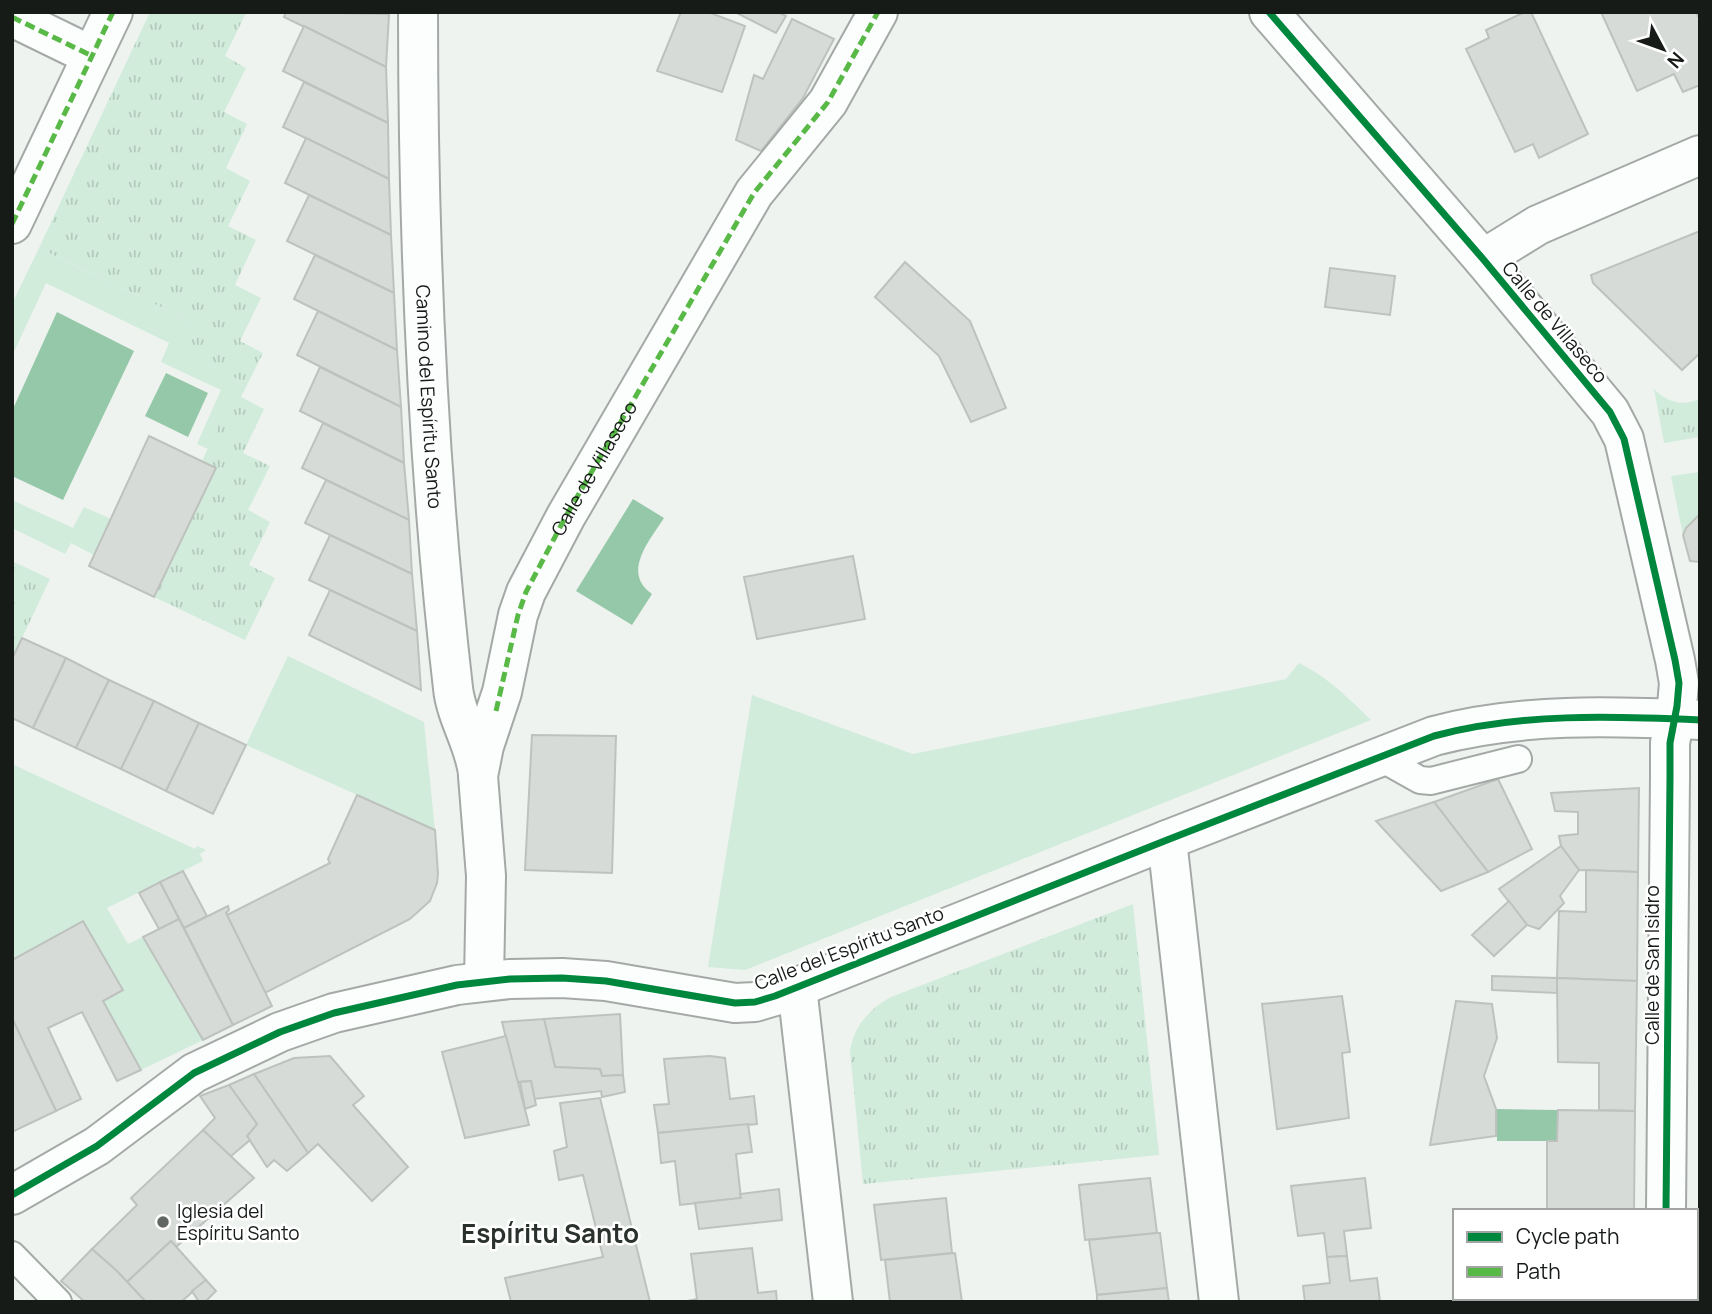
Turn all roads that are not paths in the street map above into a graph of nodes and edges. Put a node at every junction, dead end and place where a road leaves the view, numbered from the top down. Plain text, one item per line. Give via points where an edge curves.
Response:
1 (113, 12) edge
2 (418, 12) edge
3 (878, 12) edge
4 (1269, 12) edge
5 (12, 17) edge
6 (92, 55) junction
7 (1700, 155) edge
8 (12, 224) edge
9 (1483, 259) junction
10 (1687, 720) edge
11 (1378, 757) junction
12 (1518, 759) dead end
13 (478, 776) junction
14 (1167, 840) junction
15 (484, 981) junction
16 (797, 987) junction
17 (12, 1195) edge
18 (1666, 1209) edge
19 (12, 1255) edge
20 (58, 1302) edge
21 (833, 1302) edge
22 (1219, 1302) edge

1 - 6 street
2 - 13 street, Camino del Espíritu Santo via 421,220 438,537 454,700
3 - 13 street, Calle de Villaseco via 828,102 754,193 542,560 518,615
4 - 9 street, Calle de Villaseco
5 - 6 street
6 - 8 street
7 - 9 street via 1538,225
9 - 10 street, Calle de Villaseco via 1620,429
10 - 11 street, Calle del Espíritu Santo via 1496,723 1434,736
10 - 18 street, Calle de San Isidro via 1670,743
11 - 12 lane via 1420,780 1431,781
11 - 14 street, Calle del Espíritu Santo
13 - 15 street, Calle de Villaseco via 486,876
14 - 16 street, Calle del Espíritu Santo
14 - 22 street
15 - 16 street, Calle del Espíritu Santo via 606,981 735,1003 755,1002
15 - 17 street, Calle del Espíritu Santo via 334,1013 280,1032 181,1080 117,1132
16 - 21 street, Calle del Espíritu Santo
19 - 20 lane

